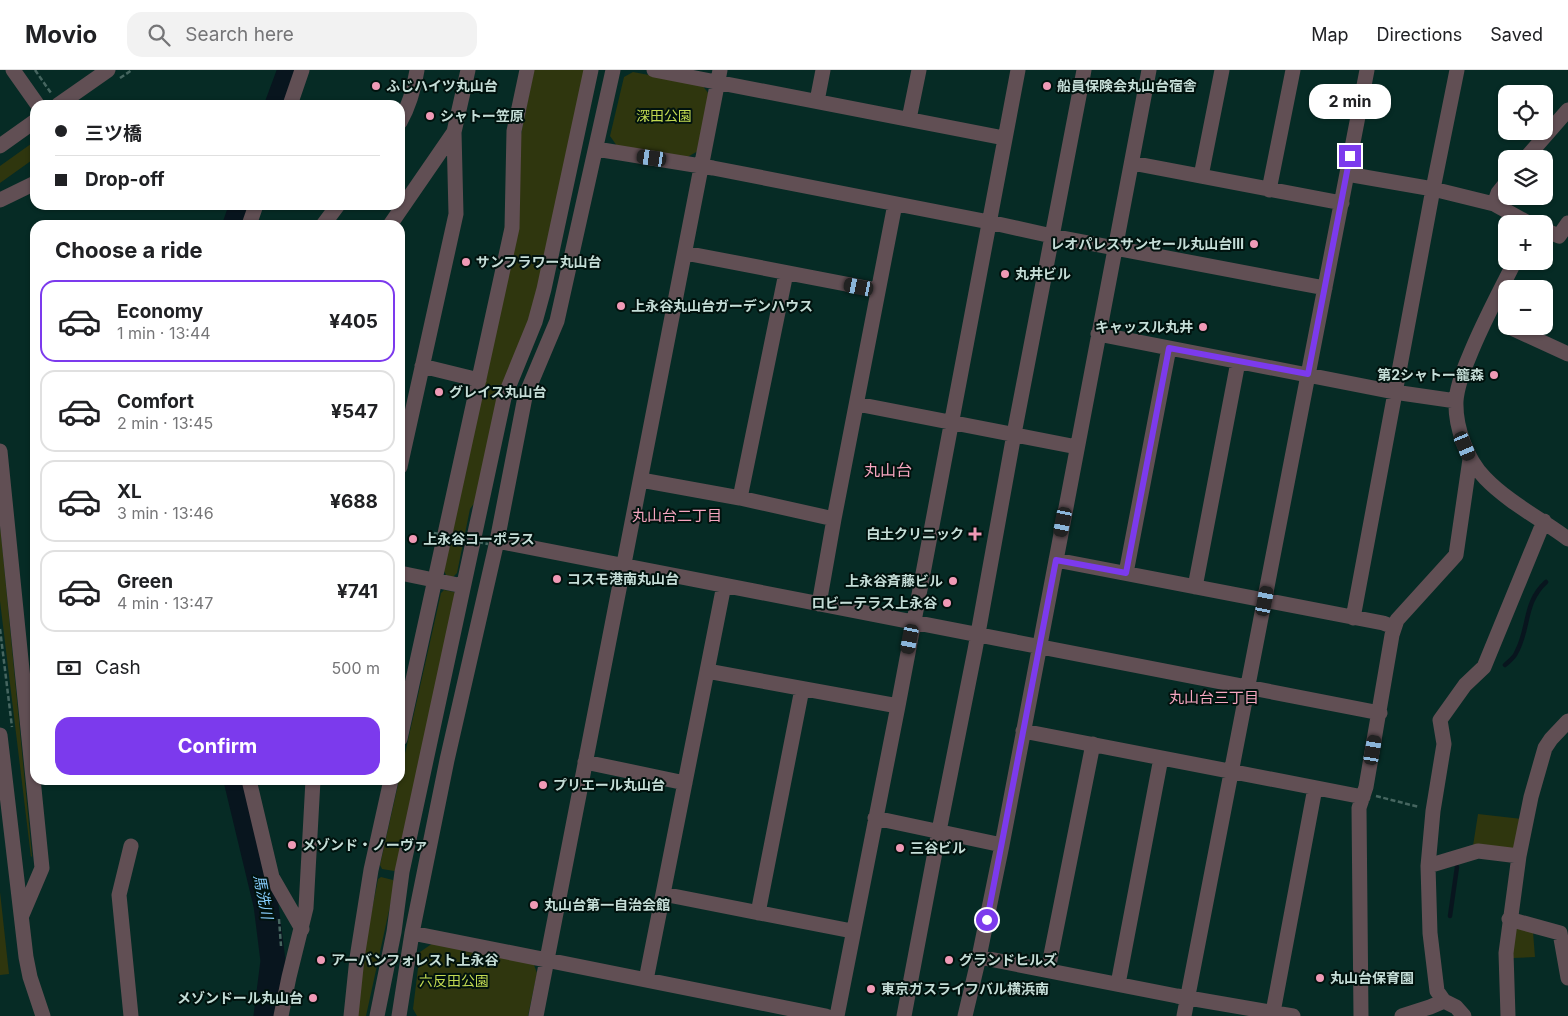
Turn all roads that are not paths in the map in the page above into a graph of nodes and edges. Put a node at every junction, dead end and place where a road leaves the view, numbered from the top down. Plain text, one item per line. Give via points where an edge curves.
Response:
1 (13, 70) edge
2 (108, 70) edge
3 (302, 70) edge
4 (416, 70) edge
5 (468, 70) edge
6 (527, 70) edge
7 (591, 70) edge
8 (613, 70) edge
9 (654, 70) edge
10 (823, 70) edge
11 (919, 70) edge
12 (1018, 70) edge
13 (1084, 70) edge
14 (1149, 70) edge
15 (1222, 70) edge
16 (1293, 70) edge
17 (1367, 70) edge
18 (1457, 70) edge
19 (719, 76) edge
20 (55, 99) edge
21 (34, 100) edge
22 (292, 100) edge
23 (817, 101) junction
24 (1568, 110) edge
25 (405, 113) edge
26 (909, 119) junction
27 (30, 125) edge
28 (454, 132) junction
29 (1004, 138) junction
30 (0, 146) edge
31 (596, 149) junction
32 (1532, 150) edge
33 (1132, 163) junction
34 (702, 166) junction
35 (1347, 174) junction
36 (1201, 176) junction
37 (30, 185) edge
38 (1432, 189) junction
39 (1269, 190) junction
40 (1498, 193) edge
41 (0, 200) edge
42 (405, 203) edge
43 (1342, 203) junction
44 (895, 204) junction
45 (1494, 204) junction
46 (1514, 215) edge
47 (989, 222) junction
48 (1568, 223) edge
49 (1553, 234) edge
50 (1052, 236) junction
51 (1114, 248) junction
52 (685, 253) junction
53 (1510, 270) edge
54 (786, 273) junction
55 (1325, 288) junction
56 (877, 290) junction
57 (1486, 317) junction
58 (1498, 322) edge
59 (1098, 334) junction
60 (1527, 335) edge
61 (1169, 348) junction
62 (1568, 354) edge
63 (1238, 362) junction
64 (422, 366) junction
65 (1308, 374) junction
66 (479, 380) junction
67 (1394, 392) junction
68 (1456, 402) junction
69 (857, 404) junction
70 (950, 422) junction
71 (1014, 434) junction
72 (405, 444) edge
73 (1077, 447) junction
74 (0, 451) edge
75 (1470, 459) junction
76 (641, 480) junction
77 (740, 498) junction
78 (834, 519) junction
79 (1544, 521) junction
80 (1568, 538) edge
81 (492, 542) junction
82 (1056, 560) junction
83 (624, 566) junction
84 (1126, 573) junction
85 (405, 574) edge
86 (436, 580) junction
87 (724, 585) junction
88 (463, 586) junction
89 (1195, 587) junction
90 (1265, 601) junction
91 (819, 604) junction
92 (1353, 618) junction
93 (913, 622) junction
94 (1394, 627) junction
95 (978, 634) junction
96 (1039, 646) junction
97 (707, 672) junction
98 (1248, 687) junction
99 (802, 689) junction
100 (898, 706) junction
101 (1380, 713) junction
102 (405, 717) edge
103 (1568, 721) edge
104 (1023, 731) junction
105 (0, 735) edge
106 (1092, 744) junction
107 (30, 749) edge
108 (1162, 758) junction
109 (585, 762) junction
110 (1232, 772) junction
111 (685, 783) junction
112 (34, 785) edge
113 (250, 785) edge
114 (313, 785) edge
115 (390, 785) edge
116 (1315, 788) junction
117 (1363, 797) junction
118 (875, 818) junction
119 (939, 831) junction
120 (1002, 845) junction
121 (131, 846) dead end
122 (7, 848) edge
123 (1519, 856) junction
124 (1428, 866) junction
125 (663, 894) junction
126 (758, 913) junction
127 (22, 915) junction
128 (1509, 918) junction
129 (302, 929) junction
130 (852, 931) junction
131 (412, 933) junction
132 (980, 957) junction
133 (547, 960) junction
134 (1048, 970) junction
135 (1568, 978) edge
136 (646, 980) junction
137 (1118, 984) junction
138 (1188, 998) junction
139 (1444, 1001) junction
140 (1273, 1012) junction
141 (43, 1016) edge
142 (131, 1016) edge
143 (281, 1016) edge
144 (351, 1016) edge
145 (377, 1016) edge
146 (399, 1016) edge
147 (536, 1016) edge
148 (826, 1016) edge
149 (837, 1016) edge
150 (904, 1016) edge
151 (965, 1016) edge
152 (1184, 1016) edge
153 (1293, 1016) edge
154 (1361, 1016) edge
155 (1402, 1016) edge
156 (1464, 1016) edge
157 (1508, 1016) edge

1 - 21 street
2 - 20 street
3 - 22 street
4 - 25 street
5 - 28 street
6 - 66 street via 514,131 512,228
7 - 88 street via 544,289 535,322 504,398
8 - 31 street
9 - 19 street
10 - 23 street
11 - 26 street
12 - 29 street
13 - 50 street
14 - 33 street
15 - 36 street
16 - 39 street
17 - 35 street
18 - 38 street
19 - 23 street
19 - 34 street
23 - 26 street
24 - 32 street
26 - 29 street
27 - 30 street
28 - 42 street
28 - 64 street via 456,214
29 - 47 street
31 - 34 street
31 - 81 street via 557,321 525,397
33 - 36 street
33 - 51 street
34 - 44 street
34 - 52 street
35 - 38 street
35 - 43 street
36 - 39 street
37 - 41 street
38 - 45 street
38 - 67 street
39 - 43 street
40 - 45 street
43 - 55 street
44 - 47 street
44 - 56 street
45 - 46 street
47 - 50 street
47 - 70 street
48 - 49 street via 1558,236
50 - 51 street
50 - 71 street
51 - 55 street
51 - 59 street
52 - 54 street
52 - 76 street
53 - 57 street
54 - 56 street
54 - 77 street
55 - 65 street
56 - 69 street
57 - 58 street
57 - 68 street via 1462,374
59 - 61 street
59 - 73 street
60 - 62 street
61 - 63 street
61 - 84 street
63 - 65 street
63 - 89 street
64 - 66 street
64 - 72 street
65 - 67 street
65 - 90 street
66 - 86 street
67 - 68 street
67 - 92 street
68 - 75 street via 1460,434
69 - 70 street
69 - 78 street
70 - 71 street
70 - 93 street
71 - 73 street
71 - 95 street
73 - 82 street
74 - 107 street
75 - 79 street via 1501,493
75 - 94 street via 1456,555
76 - 77 street
76 - 83 street
77 - 78 street
78 - 91 street
79 - 80 street
79 - 124 street via 1484,667 1465,684 1440,720 1444,744
81 - 83 street
81 - 131 street
82 - 84 street
82 - 96 street
83 - 87 street
83 - 109 street
84 - 89 street
85 - 86 street
86 - 88 street
86 - 102 street
87 - 91 street
87 - 97 street
88 - 145 street via 402,872
89 - 90 street
90 - 92 street
90 - 98 street
91 - 93 street
92 - 94 street via 1383,622
93 - 95 street
93 - 100 street
94 - 101 street
95 - 96 street
95 - 119 street
96 - 98 street
96 - 104 street
97 - 99 street
97 - 111 street
98 - 101 street
98 - 110 street
99 - 100 street
99 - 126 street
100 - 118 street
101 - 117 street
103 - 123 street via 1545,748
104 - 106 street
104 - 120 street
105 - 122 street
106 - 108 street
106 - 134 street
108 - 110 street
108 - 137 street
109 - 111 street
109 - 133 street
110 - 116 street
110 - 138 street
111 - 125 street
112 - 127 street via 42,868
113 - 129 street via 272,877
114 - 129 street via 308,887
115 - 144 street via 356,958
116 - 117 street
116 - 140 street
117 - 154 street via 1359,808
118 - 119 street
118 - 130 street
119 - 120 street
119 - 150 street
120 - 132 street
121 - 142 street via 119,895
122 - 127 street
123 - 124 street via 1478,851
123 - 128 street
124 - 139 street via 1430,933 1437,990
125 - 126 street
125 - 136 street
126 - 130 street
127 - 141 street via 30,977
128 - 135 street via 1560,933
128 - 157 street via 1506,953
129 - 143 street
130 - 149 street
131 - 133 street
131 - 146 street
132 - 134 street
132 - 151 street
133 - 136 street
133 - 147 street
134 - 137 street
136 - 148 street
137 - 138 street
138 - 140 street
138 - 152 street
139 - 155 street
139 - 156 street
140 - 153 street

